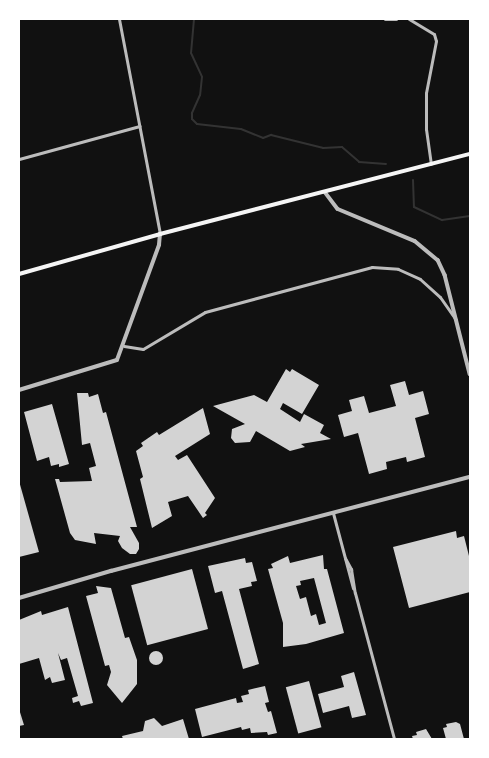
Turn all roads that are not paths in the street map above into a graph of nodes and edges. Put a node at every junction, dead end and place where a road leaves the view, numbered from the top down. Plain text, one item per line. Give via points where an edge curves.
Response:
1 (119, 19) edge
2 (385, 19) edge
3 (396, 19) edge
4 (409, 19) edge
5 (140, 126) junction
6 (470, 154) edge
7 (19, 159) edge
8 (431, 164) junction
9 (325, 192) junction
10 (160, 234) junction
11 (19, 274) edge
12 (456, 321) junction
13 (124, 346) junction
14 (470, 374) edge
15 (19, 390) edge
16 (470, 477) edge
17 (333, 513) junction
18 (19, 598) edge
19 (394, 739) edge

1 - 5 street
2 - 3 street
4 - 8 street via 434,34 436,41 426,92 426,129
5 - 7 street
5 - 10 street
6 - 8 main road
8 - 9 main road
9 - 10 main road
9 - 12 street via 338,209 410,238 431,252 442,267
10 - 11 main road
10 - 13 street via 159,245
12 - 13 street via 440,297 427,284 398,269 372,267 205,312 143,349
12 - 14 street
13 - 15 street via 119,357 113,362
16 - 17 street
17 - 18 street via 111,571
17 - 19 street

